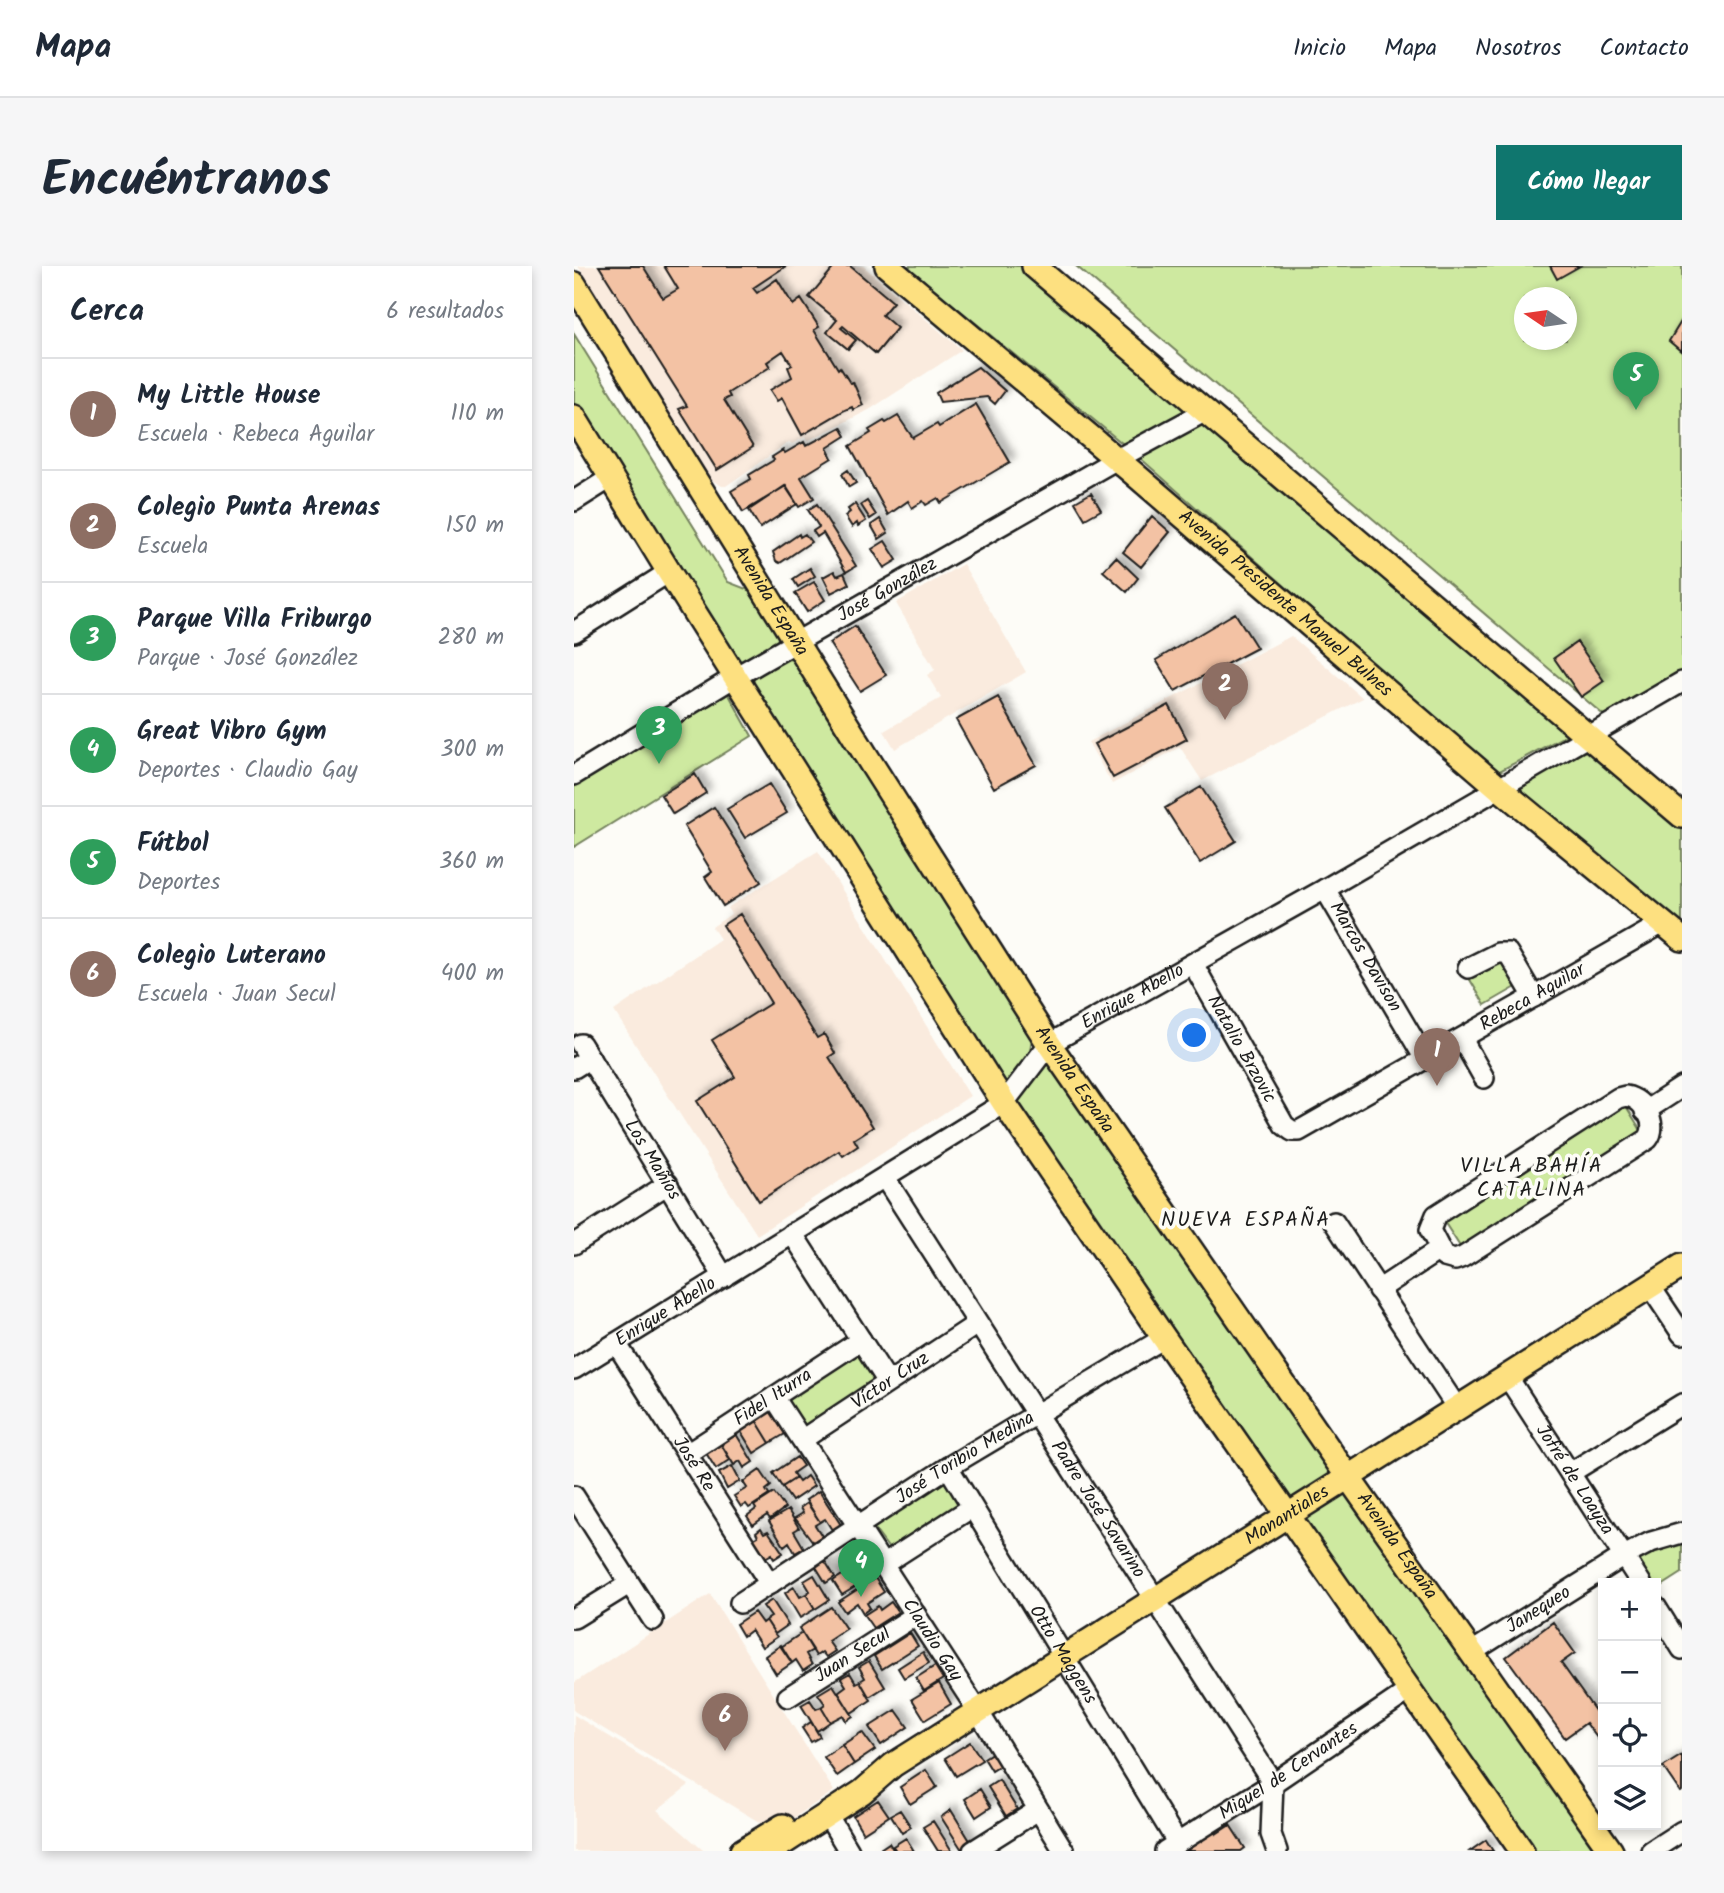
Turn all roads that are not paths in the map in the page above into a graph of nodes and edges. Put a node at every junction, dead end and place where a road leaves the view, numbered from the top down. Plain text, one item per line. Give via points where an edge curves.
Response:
1 (887, 266) edge
2 (1034, 266) edge
3 (574, 284) edge
4 (1206, 411) junction
5 (574, 417) edge
6 (1117, 459) junction
7 (612, 478) junction
8 (574, 501) edge
9 (669, 572) junction
10 (574, 632) edge
11 (796, 642) junction
12 (735, 677) junction
13 (1682, 682) edge
14 (1588, 736) junction
15 (574, 775) edge
16 (1499, 788) junction
17 (1682, 816) edge
18 (1325, 889) junction
19 (1663, 923) junction
20 (1682, 939) edge
21 (1193, 964) junction
22 (1468, 968) dead end
23 (1534, 997) junction
24 (1462, 1039) junction
25 (1049, 1044) junction
26 (582, 1057) edge
27 (1425, 1059) junction
28 (1484, 1078) dead end
29 (1682, 1087) edge
30 (1004, 1103) junction
31 (1645, 1111) junction
32 (1292, 1131) joint
33 (885, 1178) junction
34 (668, 1184) junction
35 (1334, 1222) dead end
36 (792, 1233) junction
37 (577, 1236) edge
38 (1439, 1250) junction
39 (1682, 1266) edge
40 (724, 1277) junction
41 (1650, 1286) junction
42 (1378, 1290) junction
43 (977, 1324) junction
44 (1682, 1335) edge
45 (1164, 1338) junction
46 (861, 1340) junction
47 (616, 1343) junction
48 (574, 1369) edge
49 (1507, 1376) junction
50 (888, 1382) junction
51 (774, 1397) junction
52 (1682, 1404) edge
53 (1457, 1408) junction
54 (1036, 1413) junction
55 (803, 1439) junction
56 (687, 1454) junction
57 (947, 1467) junction
58 (1570, 1473) junction
59 (1348, 1476) junction
60 (574, 1496) edge
61 (971, 1508) junction
62 (1287, 1515) junction
63 (859, 1525) junction
64 (1682, 1533) edge
65 (1624, 1556) junction
66 (884, 1564) junction
67 (1638, 1578) edge
68 (629, 1584) junction
69 (770, 1584) junction
70 (1155, 1599) junction
71 (740, 1604) dead end
72 (916, 1615) junction
73 (1661, 1615) edge
74 (574, 1618) edge
75 (653, 1620) dead end
76 (1682, 1650) edge
77 (1472, 1652) junction
78 (1065, 1656) junction
79 (1410, 1690) junction
80 (788, 1697) dead end
81 (978, 1710) junction
82 (893, 1765) junction
83 (1273, 1783) junction
84 (1038, 1810) junction
85 (828, 1816) junction
86 (1682, 1831) edge
87 (1171, 1847) edge
88 (742, 1851) edge
89 (771, 1851) edge
90 (849, 1851) edge
91 (973, 1851) edge
92 (1064, 1851) edge
93 (1277, 1851) edge
94 (1522, 1851) edge
95 (1611, 1851) edge
96 (1651, 1851) edge

1 - 6 main road, Avenida Presidente Manuel Bulnes
2 - 4 main road
3 - 11 main road, Avenida España
4 - 6 street, José González
4 - 14 main road
5 - 7 main road
6 - 11 street, José González
6 - 16 main road, Avenida Presidente Manuel Bulnes
7 - 8 street
7 - 9 main road
9 - 10 street
9 - 12 main road
11 - 12 street, José González
11 - 25 main road, Avenida España
12 - 15 street, José González
12 - 30 main road
13 - 14 street, Enrique Abello
14 - 16 street, Enrique Abello
14 - 17 main road
16 - 18 street, Enrique Abello
16 - 19 main road, Avenida Presidente Manuel Bulnes
18 - 21 street, Enrique Abello
18 - 27 street, Marcos Davison
19 - 20 main road, Avenida Presidente Manuel Bulnes
19 - 23 street, Rebeca Aguilar
21 - 25 street, Enrique Abello
21 - 32 street, Natalio Brzovic via 1284,1125
22 - 23 street via 1498,953 1508,953
23 - 24 street, Rebeca Aguilar
24 - 27 street, Rebeca Aguilar
24 - 28 street
25 - 30 street, Enrique Abello
25 - 59 main road, Avenida España
26 - 34 street, Los Mañíos
27 - 32 street, Rebeca Aguilar via 1302,1130
29 - 31 street
30 - 33 street, Enrique Abello
30 - 45 main road
31 - 38 street via 1653,1127 1648,1139 1463,1257 1447,1258
31 - 38 street via 1635,1099 1618,1098 1436,1215 1430,1230
33 - 36 street, Enrique Abello
33 - 43 street, Padre José Savarino
34 - 37 street
34 - 40 street, Los Mañíos
35 - 42 street
36 - 40 street, Enrique Abello
36 - 46 street
38 - 42 street
39 - 41 main road, Manantiales
40 - 47 street, Enrique Abello
41 - 44 street
41 - 49 main road, Manantiales
42 - 53 street
43 - 50 street, Víctor Cruz
43 - 54 street, Padre José Savarino
45 - 54 street, José Toribio Medina
45 - 62 main road
46 - 50 street
46 - 51 street, Fidel Iturra
47 - 48 street, Enrique Abello
47 - 56 street, José Re
49 - 53 main road, Manantiales
49 - 58 street, Jofré de Loayza
50 - 55 street, Víctor Cruz
51 - 55 street, Claudio Gay
51 - 56 street, Fidel Iturra
52 - 58 street
53 - 59 main road, Manantiales
54 - 57 street, José Toribio Medina
54 - 70 street, Padre José Savarino
55 - 63 street, Claudio Gay
56 - 69 street, José Re
57 - 61 street, Otto Maggens
57 - 63 street, José Toribio Medina
58 - 65 street, Jofré de Loayza
59 - 62 main road, Manantiales
59 - 77 main road, Avenida España
60 - 68 street
61 - 66 street
61 - 78 street, Otto Maggens
62 - 70 main road, Manantiales
62 - 79 main road
63 - 66 street, Claudio Gay
63 - 69 street, José Toribio Medina
64 - 65 street, Janequeo
65 - 67 street, Jofré de Loayza
65 - 77 street, Janequeo
66 - 72 street, Claudio Gay
68 - 74 street
68 - 75 street
69 - 71 street, José Toribio Medina
70 - 78 main road, Manantiales
70 - 83 street, Padre José Savarino
72 - 80 street, Juan Secul
72 - 81 street, Claudio Gay
73 - 76 street
77 - 95 main road, Avenida España
78 - 81 main road, Manantiales
78 - 87 street, Otto Maggens
79 - 83 street, Miguel de Cervantes
79 - 94 main road
81 - 82 main road, Manantiales
81 - 84 street, Claudio Gay
82 - 85 main road
82 - 88 main road via 861,1778
83 - 87 street, Miguel de Cervantes
83 - 93 street via 1271,1834
84 - 91 street
84 - 92 street, Claudio Gay
85 - 89 main road
85 - 90 street
86 - 96 street

